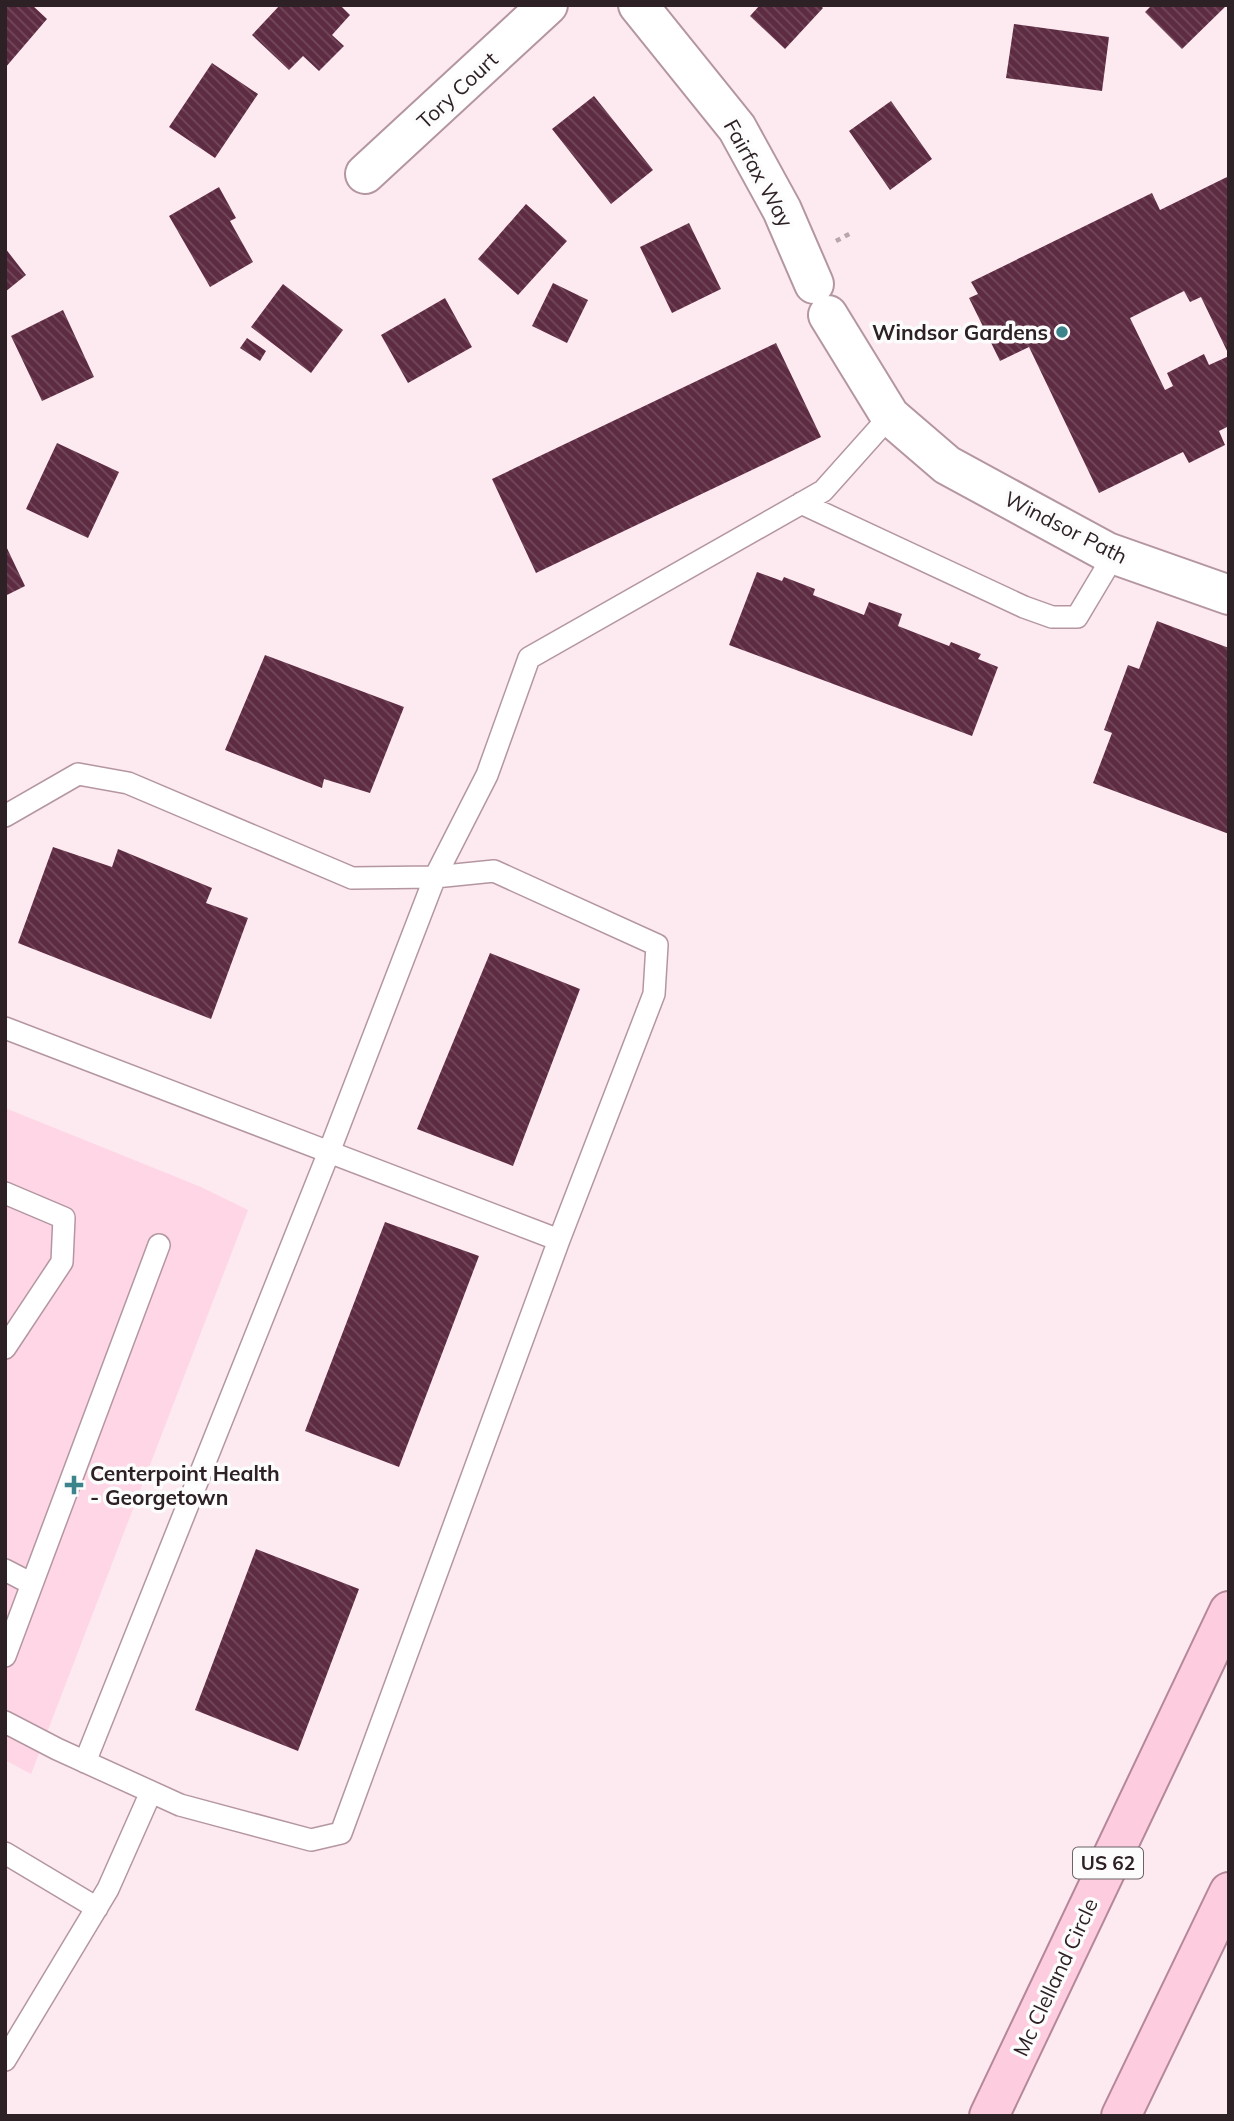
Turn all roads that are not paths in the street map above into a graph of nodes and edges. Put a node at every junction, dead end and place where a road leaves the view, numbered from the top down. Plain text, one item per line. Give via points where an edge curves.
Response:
1 (548, 5) edge
2 (638, 5) edge
3 (365, 174) dead end
4 (890, 416) junction
5 (947, 465) joint
6 (801, 503) junction
7 (1114, 555) junction
8 (1229, 595) edge
9 (5, 816) edge
10 (435, 877) junction
11 (5, 1028) edge
12 (329, 1152) junction
13 (5, 1193) edge
14 (559, 1240) junction
15 (159, 1245) dead end
16 (5, 1348) edge
17 (5, 1570) edge
18 (32, 1584) junction
19 (1229, 1611) edge
20 (5, 1656) edge
21 (5, 1722) edge
22 (85, 1762) junction
23 (151, 1792) junction
24 (5, 1853) edge
25 (1229, 1892) edge
26 (97, 1908) junction
27 (5, 2060) edge
28 (989, 2116) edge
29 (1121, 2116) edge

1 - 3 street, Tory Court
2 - 4 street, Fairfax Way via 737,128 782,210 821,299
4 - 5 street, Fairfax Way
4 - 6 lane via 823,491
5 - 7 street, Windsor Path
6 - 7 lane via 1052,617 1077,617
6 - 10 lane via 529,658 487,775
7 - 8 street, Windsor Path
9 - 10 lane via 78,774 128,783 352,878
10 - 12 lane
10 - 14 lane via 494,871 657,945 654,994
11 - 12 lane
12 - 14 lane
12 - 22 lane
13 - 16 lane via 64,1219 62,1262
14 - 23 lane via 341,1833 311,1840 180,1805
15 - 18 lane
17 - 18 lane
18 - 20 lane
19 - 28 highway, Mc Clelland Circle / US 62
21 - 22 lane
22 - 23 lane
23 - 26 lane
24 - 26 lane
25 - 29 highway
26 - 27 lane

